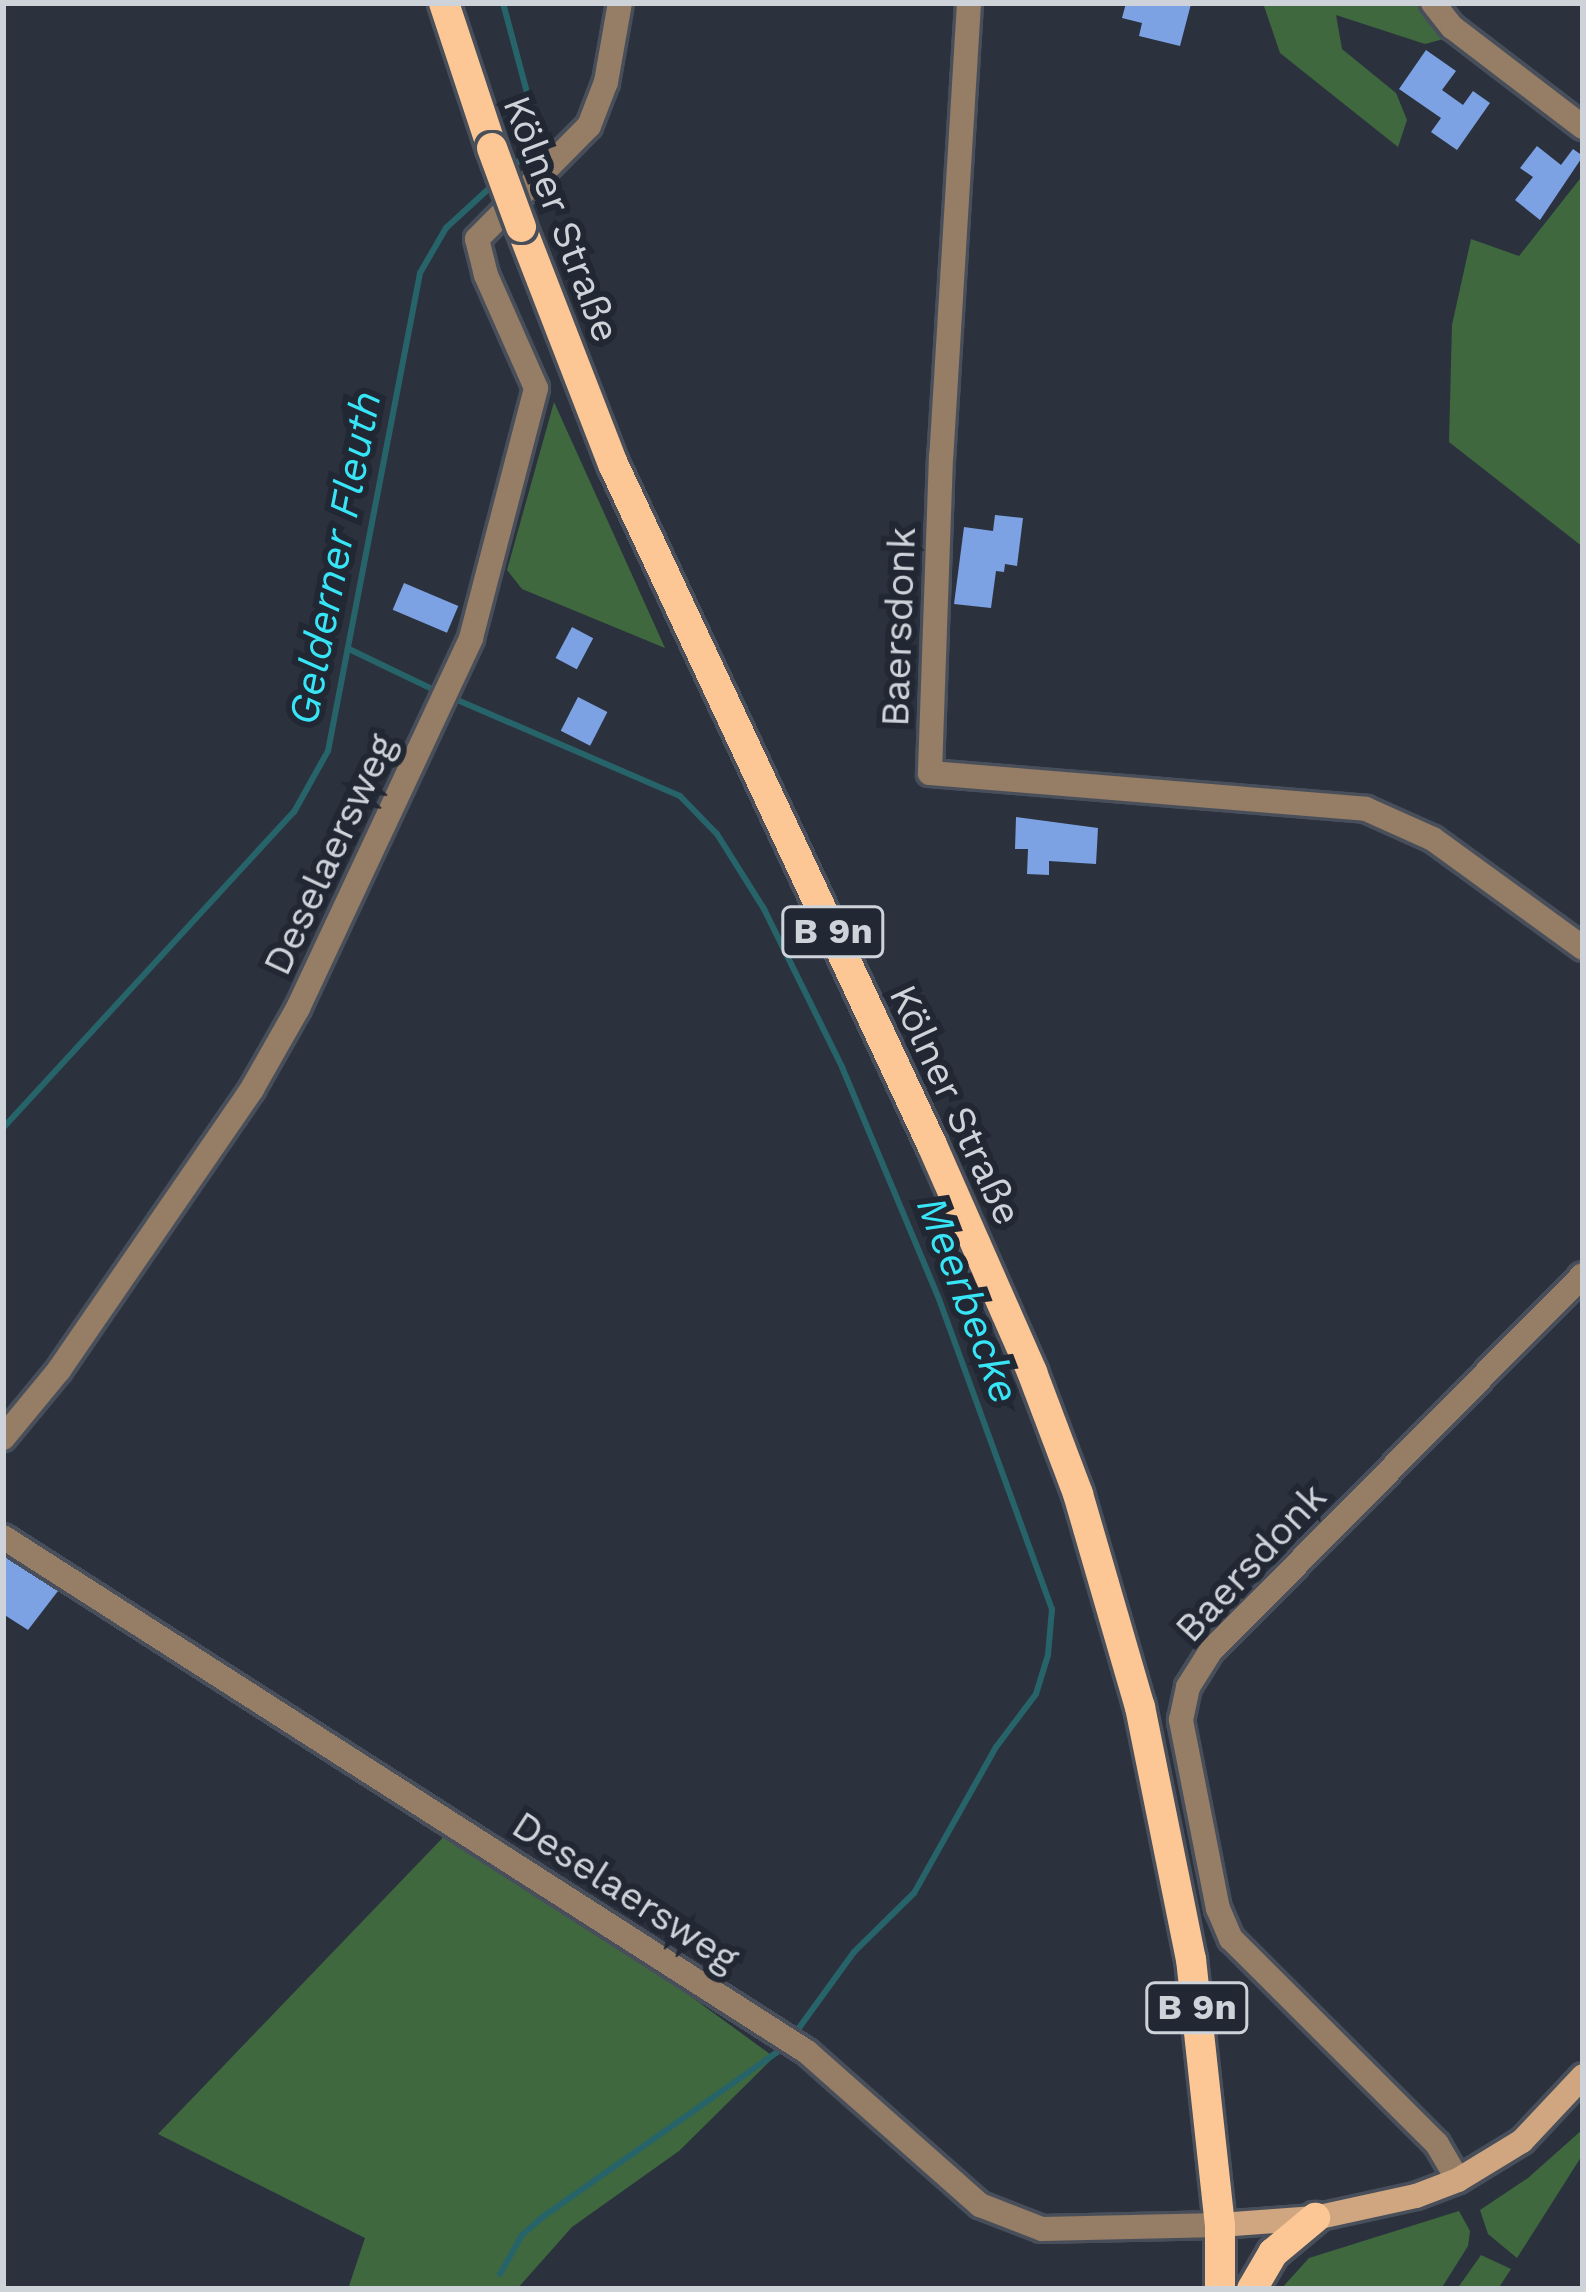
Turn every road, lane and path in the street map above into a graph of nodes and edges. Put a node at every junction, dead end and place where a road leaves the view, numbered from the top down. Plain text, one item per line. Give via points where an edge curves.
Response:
1 (444, 3) edge
2 (620, 3) edge
3 (969, 3) edge
4 (1433, 3) edge
5 (1583, 128) edge
6 (1583, 948) edge
7 (1583, 1275) edge
8 (3, 1438) edge
9 (3, 1537) edge
10 (1583, 2076) edge
11 (1458, 2180) junction
12 (1315, 2218) junction
13 (1220, 2225) junction
14 (1220, 2289) edge
15 (1252, 2289) edge

1 - 13 main road, Kölner Straße / B 9n, bridge via 613,464 932,1145 1078,1494 1159,1792 1191,1959
2 - 8 street, Deselaersweg via 589,126 477,239 536,388 471,638 252,1089 59,1370
3 - 6 street, Baersdonk via 930,773 1366,809 1433,839
4 - 5 street via 1452,27
7 - 11 street, Baersdonk via 1210,1652 1188,1687 1181,1720 1231,1940 1437,2144
9 - 13 street, Deselaersweg via 807,2052 980,2205 1042,2229
10 - 11 main road via 1522,2140
11 - 12 main road
12 - 13 main road
12 - 15 main road via 1273,2253
13 - 14 main road, Kölner Straße

